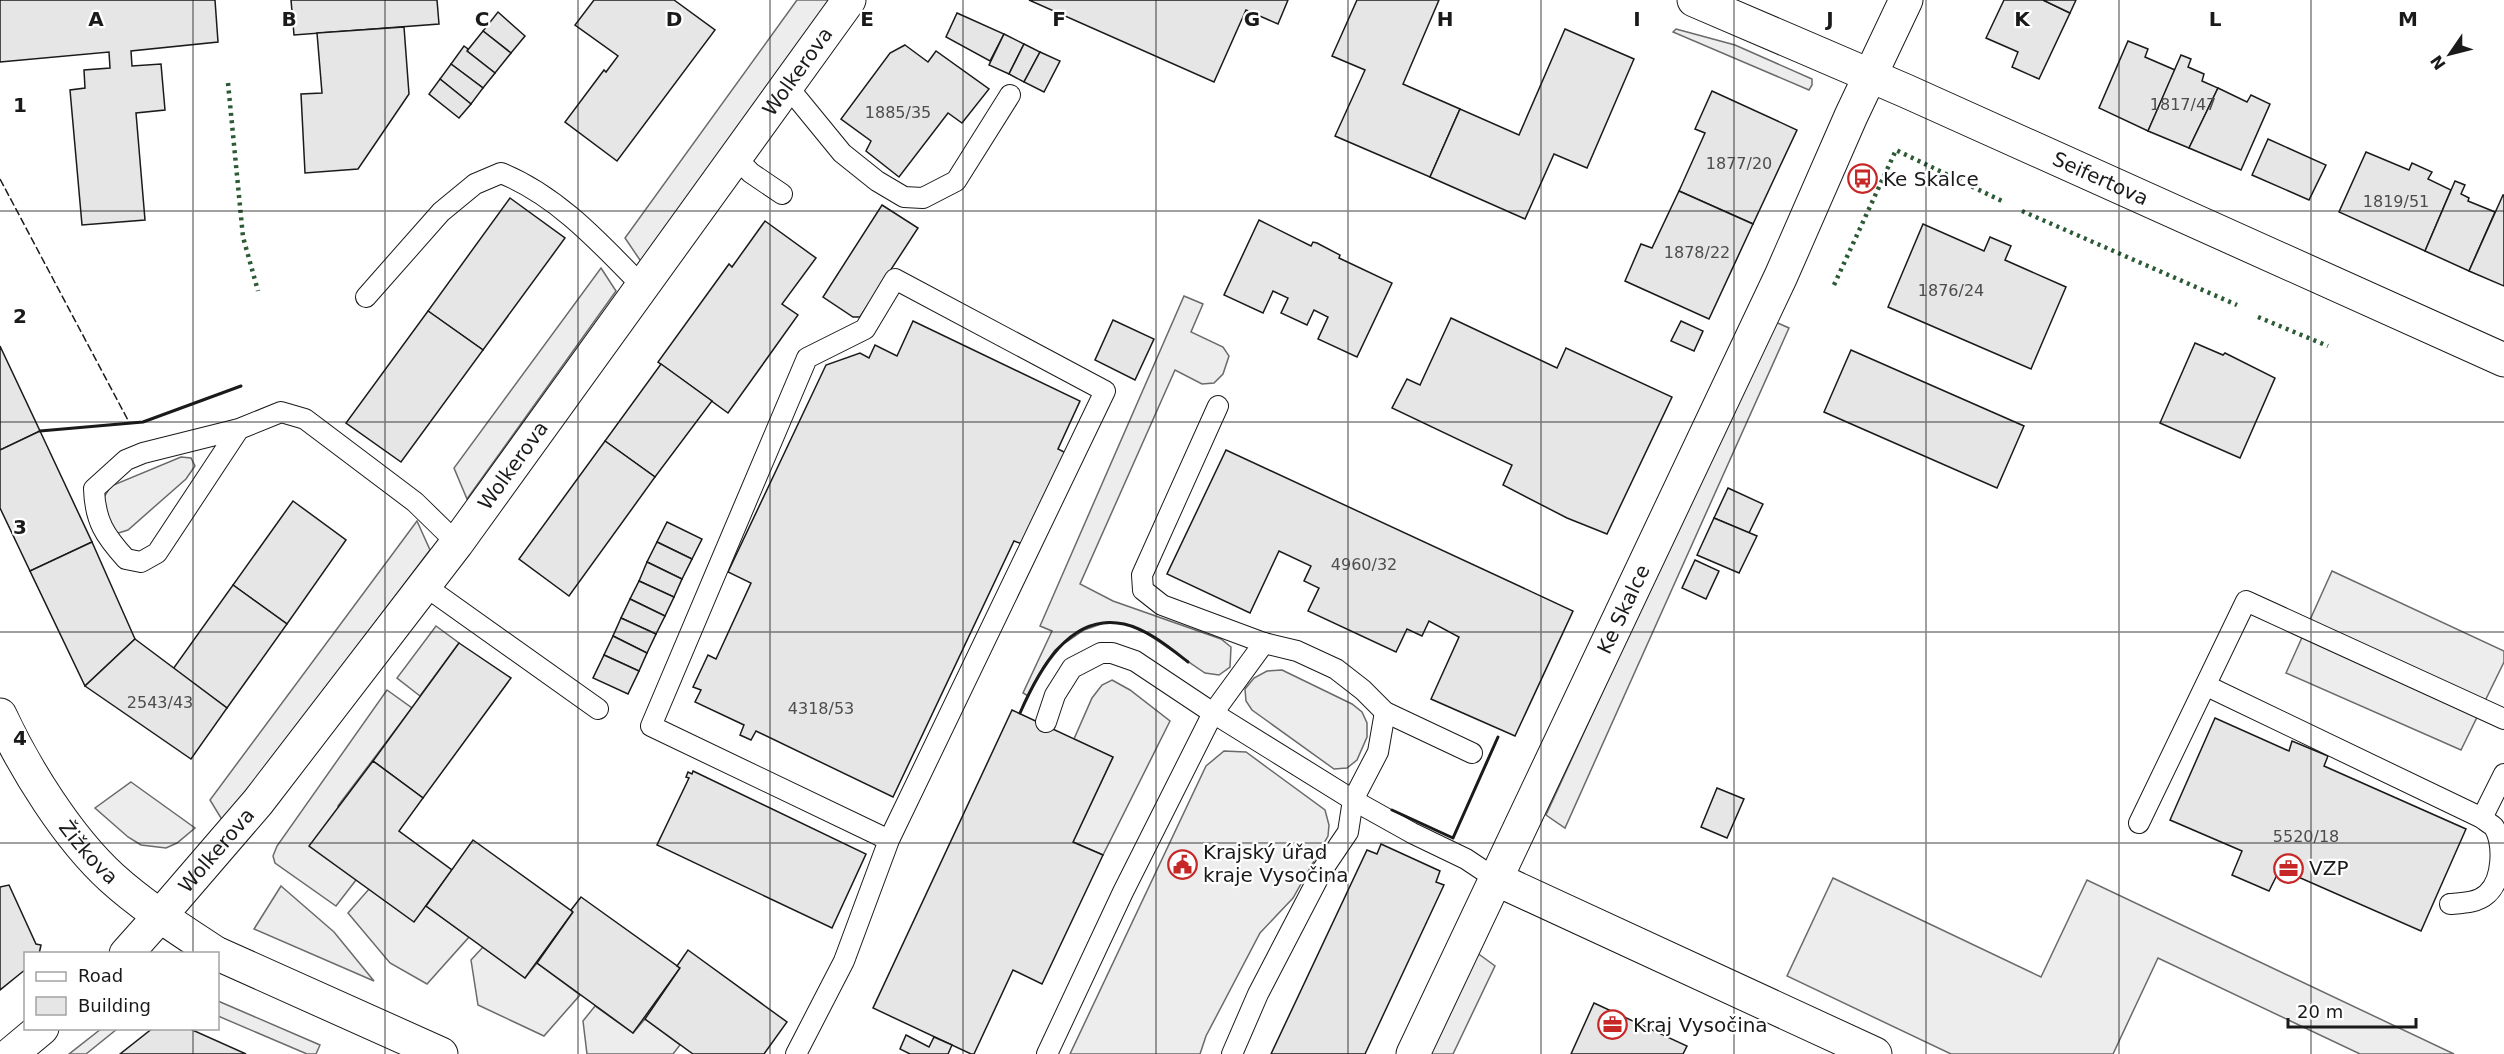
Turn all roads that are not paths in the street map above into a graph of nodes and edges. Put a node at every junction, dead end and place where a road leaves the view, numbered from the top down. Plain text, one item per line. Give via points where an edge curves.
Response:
1 (849, 0) edge
2 (1695, 0) edge
3 (1906, 0) edge
4 (1869, 76) junction
5 (788, 87) junction
6 (1010, 95) dead end
7 (736, 158) junction
8 (782, 194) dead end
9 (643, 287) junction
10 (366, 297) dead end
11 (2504, 360) edge
12 (1218, 406) dead end
13 (238, 429) junction
14 (457, 543) junction
15 (425, 586) junction
16 (1264, 643) junction
17 (2207, 686) junction
18 (598, 709) dead end
19 (1385, 712) junction
20 (1213, 713) junction
21 (0, 715) edge
22 (2504, 718) edge
23 (1046, 722) dead end
24 (1472, 753) dead end
25 (2504, 774) edge
26 (1353, 800) junction
27 (2482, 818) junction
28 (2139, 823) dead end
29 (889, 840) junction
30 (1496, 879) junction
31 (2450, 903) dead end
32 (159, 916) junction
33 (128, 952) edge
34 (214, 952) edge
35 (219, 955) edge
36 (41, 1030) edge
37 (11, 1054) edge
38 (441, 1054) edge
39 (796, 1054) edge
40 (1047, 1054) edge
41 (1232, 1054) edge
42 (1413, 1054) edge
43 (1875, 1054) edge

1 - 5 street, Wolkerova
2 - 4 street, Seifertova
3 - 4 street, Ke Skalce
4 - 11 street, Seifertova
4 - 30 street, Ke Skalce via 1776,287
5 - 6 lane via 842,153 904,197 923,198 956,181
5 - 7 street, Wolkerova
7 - 8 lane
7 - 9 street, Wolkerova
9 - 10 lane via 551,201 501,173 475,184 441,212
9 - 14 street, Wolkerova
12 - 16 lane via 1142,575 1143,590 1162,605
13 - 13 lane via 126,460 94,489 94,510 102,530 126,559 141,562 157,553
13 - 14 lane via 281,412 305,419 415,502
14 - 15 street, Wolkerova
15 - 18 lane
15 - 32 street, Wolkerova via 258,802
16 - 19 lane via 1297,651 1336,669
16 - 20 lane
17 - 22 lane via 2246,601
17 - 27 lane
17 - 28 lane
19 - 24 lane
19 - 26 lane via 1378,752
20 - 23 lane via 1135,661 1101,653 1072,668
20 - 26 lane
20 - 40 lane
21 - 32 street, Žižkova via 62,821 111,877
25 - 27 lane
26 - 30 lane
26 - 41 lane via 1347,832 1323,868 1258,994
27 - 31 lane via 2494,827 2500,845 2498,878 2488,894 2472,902
29 - 29 lane via 1105,391 895,279 865,329 807,358 651,726
29 - 39 lane via 844,961
30 - 42 street, Ke Skalce
30 - 43 street
32 - 33 street, Wolkerova
32 - 34 street, Žižkova
35 - 38 street, Žižkova
36 - 37 street

